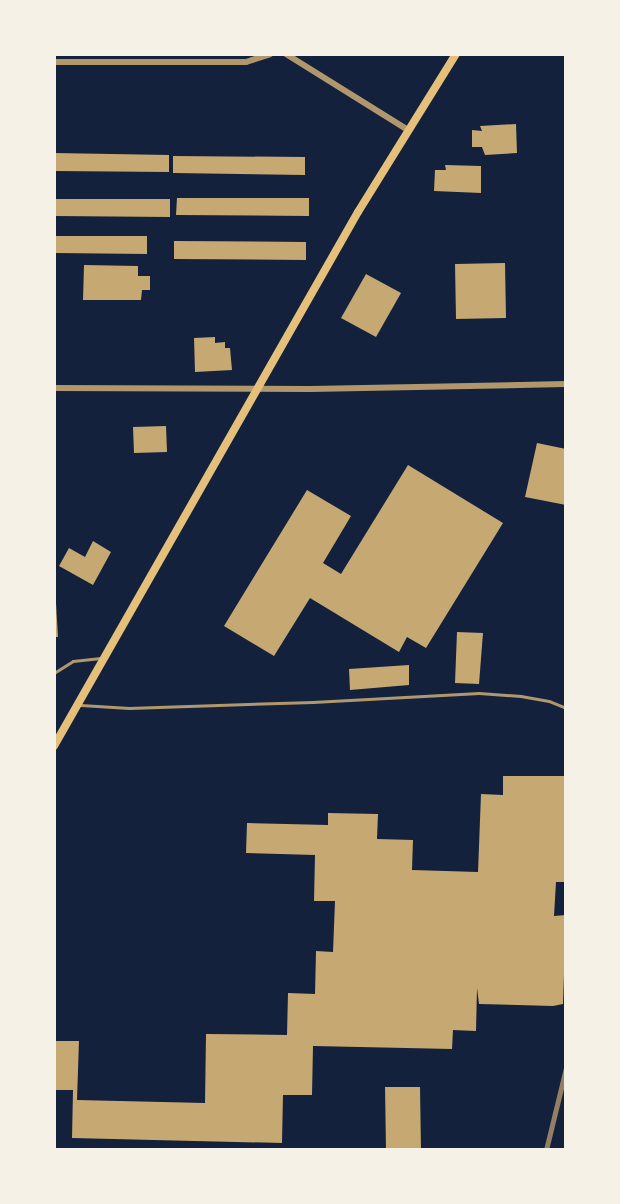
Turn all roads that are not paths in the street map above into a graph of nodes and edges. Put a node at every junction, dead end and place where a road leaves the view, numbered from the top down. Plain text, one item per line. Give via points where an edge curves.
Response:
1 (240, 54) edge
2 (270, 54) edge
3 (286, 54) edge
4 (456, 54) edge
5 (54, 62) edge
6 (235, 62) junction
7 (408, 130) junction
8 (566, 384) edge
9 (54, 388) edge
10 (258, 389) junction
11 (105, 657) junction
12 (54, 673) edge
13 (77, 705) junction
14 (566, 708) edge
15 (54, 746) edge

1 - 6 street
2 - 6 street
3 - 7 street
4 - 7 main road
5 - 6 street
7 - 10 main road
8 - 10 street
9 - 10 street
10 - 11 main road
11 - 12 lane via 73,661
11 - 13 main road
13 - 14 lane via 129,708 479,693 530,698
13 - 15 main road

